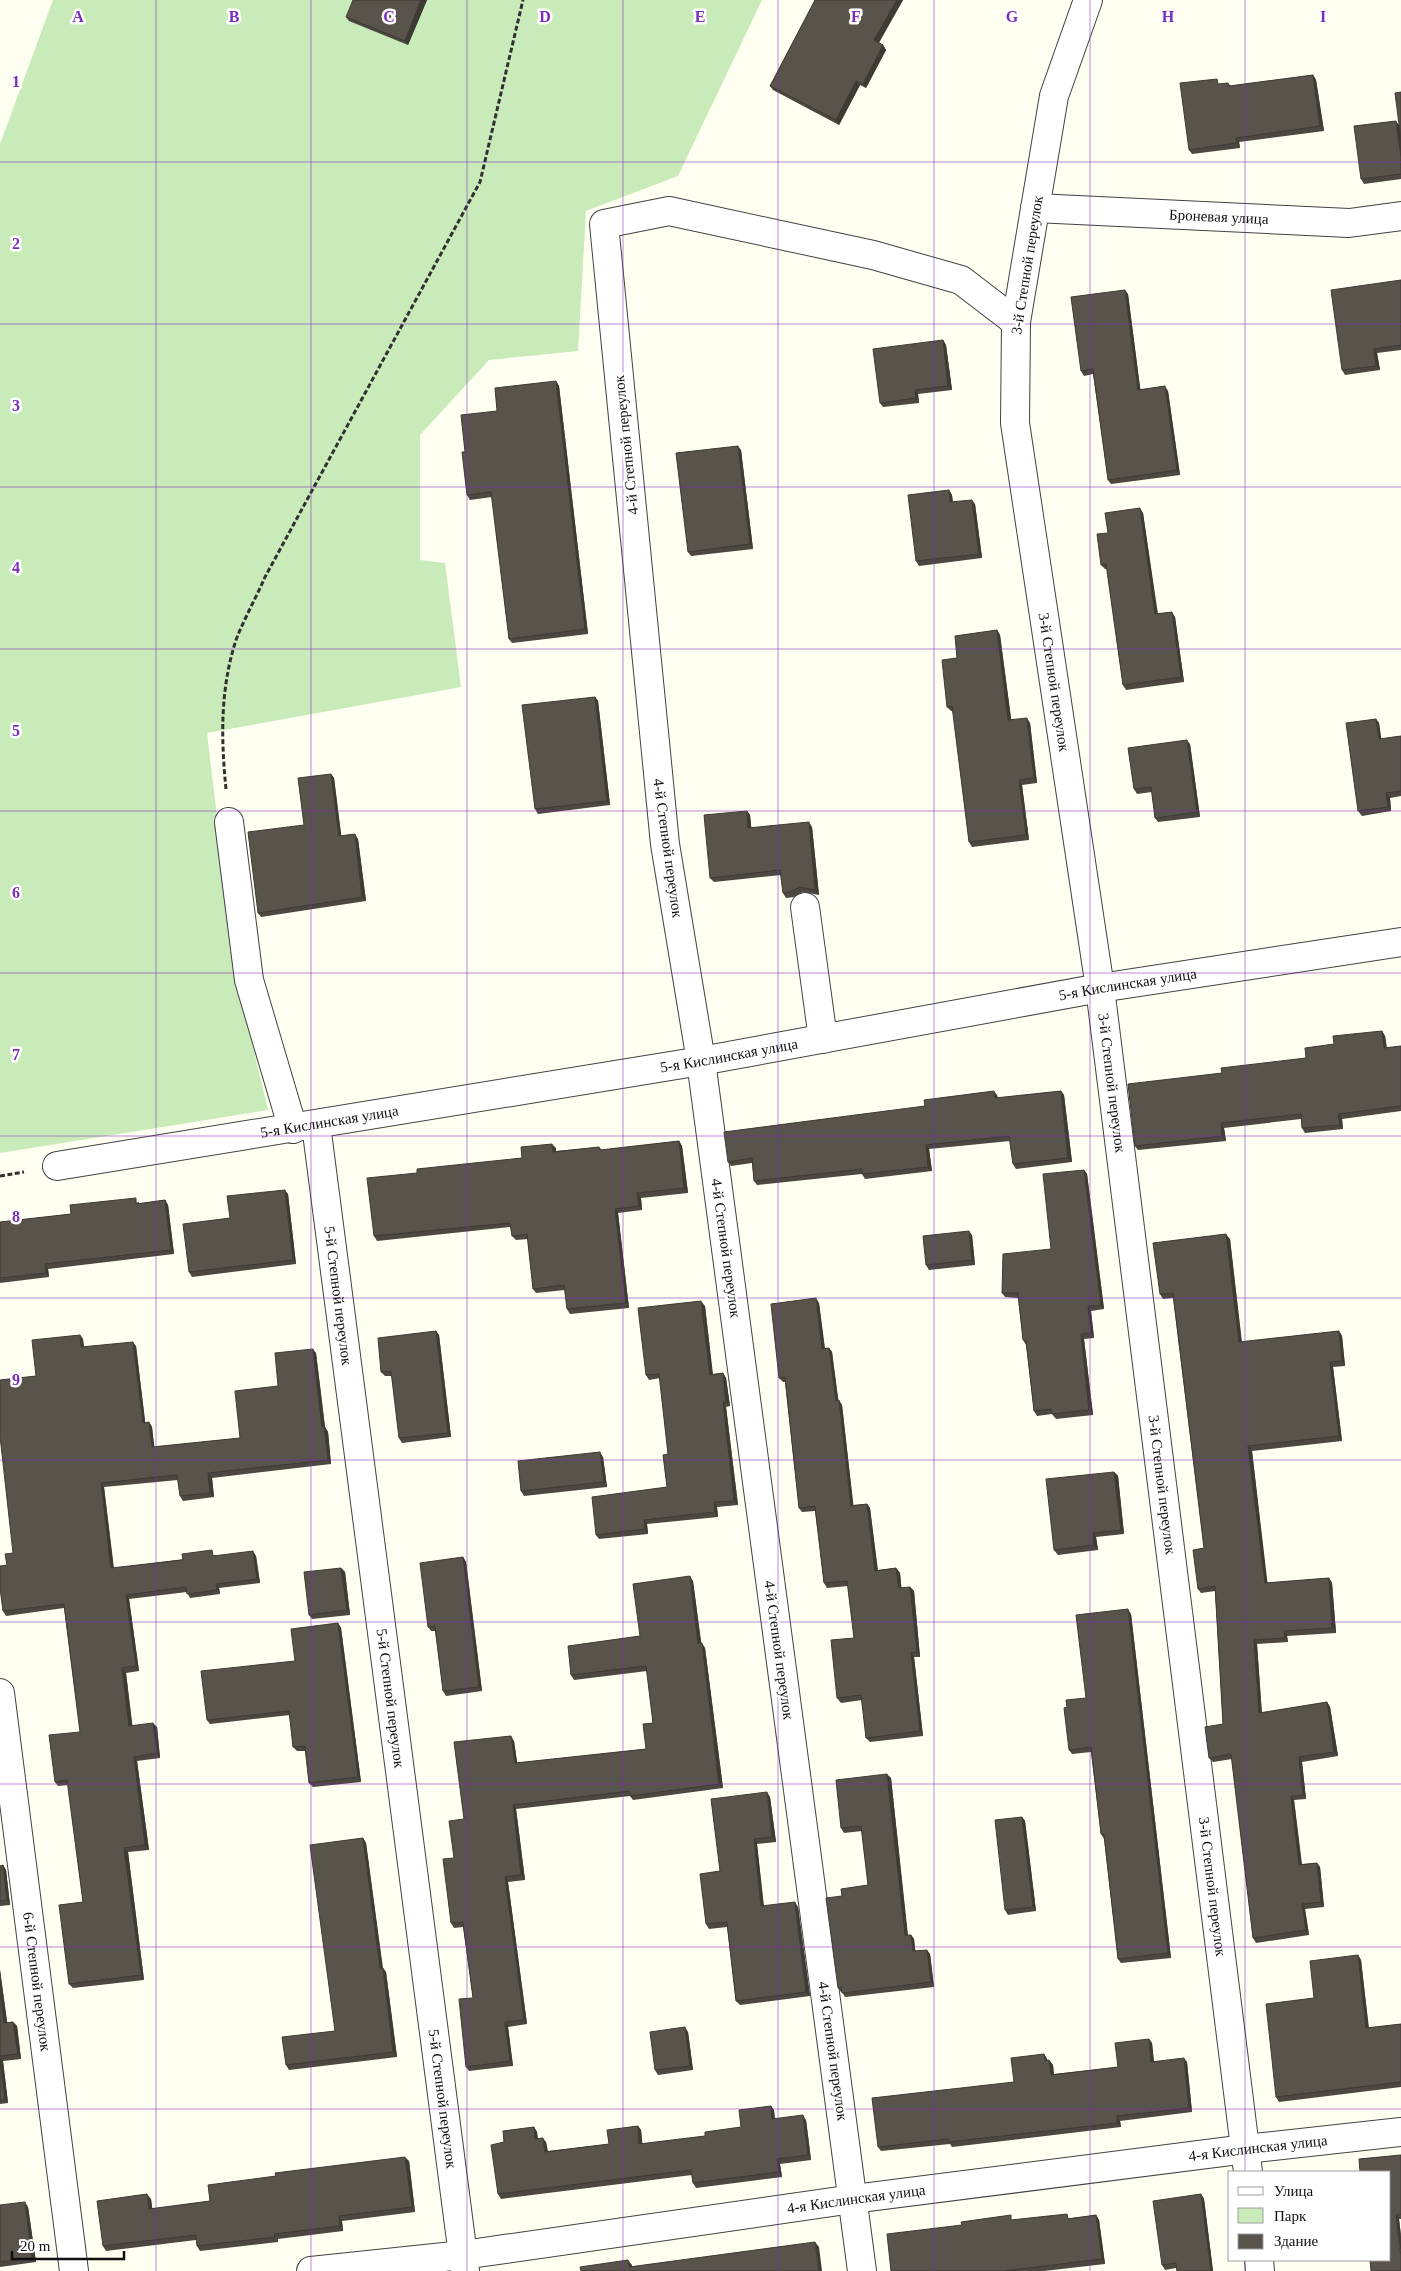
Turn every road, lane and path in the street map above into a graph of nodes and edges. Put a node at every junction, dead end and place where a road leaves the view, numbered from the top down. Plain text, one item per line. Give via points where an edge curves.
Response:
1 (523, 0) edge
2 (1088, 0) edge
3 (1035, 208) junction
4 (1401, 216) edge
5 (1016, 322) junction
6 (229, 822) joint
7 (805, 907) dead end
8 (1401, 942) edge
9 (1100, 988) junction
10 (823, 1039) junction
11 (701, 1061) junction
12 (305, 1126) junction
13 (57, 1166) dead end
14 (0, 1693) edge
15 (1401, 2132) edge
16 (1247, 2160) edge
17 (853, 2200) junction
18 (464, 2263) edge
19 (74, 2271) edge
20 (311, 2271) edge
21 (862, 2271) edge

1 - 6 path via 480,182 265,577 236,640 223,699 223,753
2 - 3 street, 3-й Степной переулок via 1054,96
3 - 4 street, Броневая улица via 1348,223
3 - 5 street, 3-й Степной переулок
5 - 9 street, 3-й Степной переулок via 1015,423
5 - 11 street, 4-й Степной переулок via 961,280 873,254 669,211 604,224 665,844
6 - 12 street, 5-й Степной переулок via 249,980
7 - 10 street
8 - 9 street, 5-я Кислинская улица
9 - 10 street, 5-я Кислинская улица
9 - 16 street, 3-й Степной переулок
10 - 11 street, 5-я Кислинская улица
11 - 12 street, 5-я Кислинская улица
11 - 17 street, 4-й Степной переулок
12 - 13 street, 5-я Кислинская улица
12 - 18 street, 5-й Степной переулок
14 - 19 street, 6-й Степной переулок
15 - 16 street, 4-я Кислинская улица
16 - 17 street, 4-я Кислинская улица
17 - 18 street, 4-я Кислинская улица
17 - 21 street, 4-й Степной переулок
18 - 20 street, 4-я Кислинская улица

